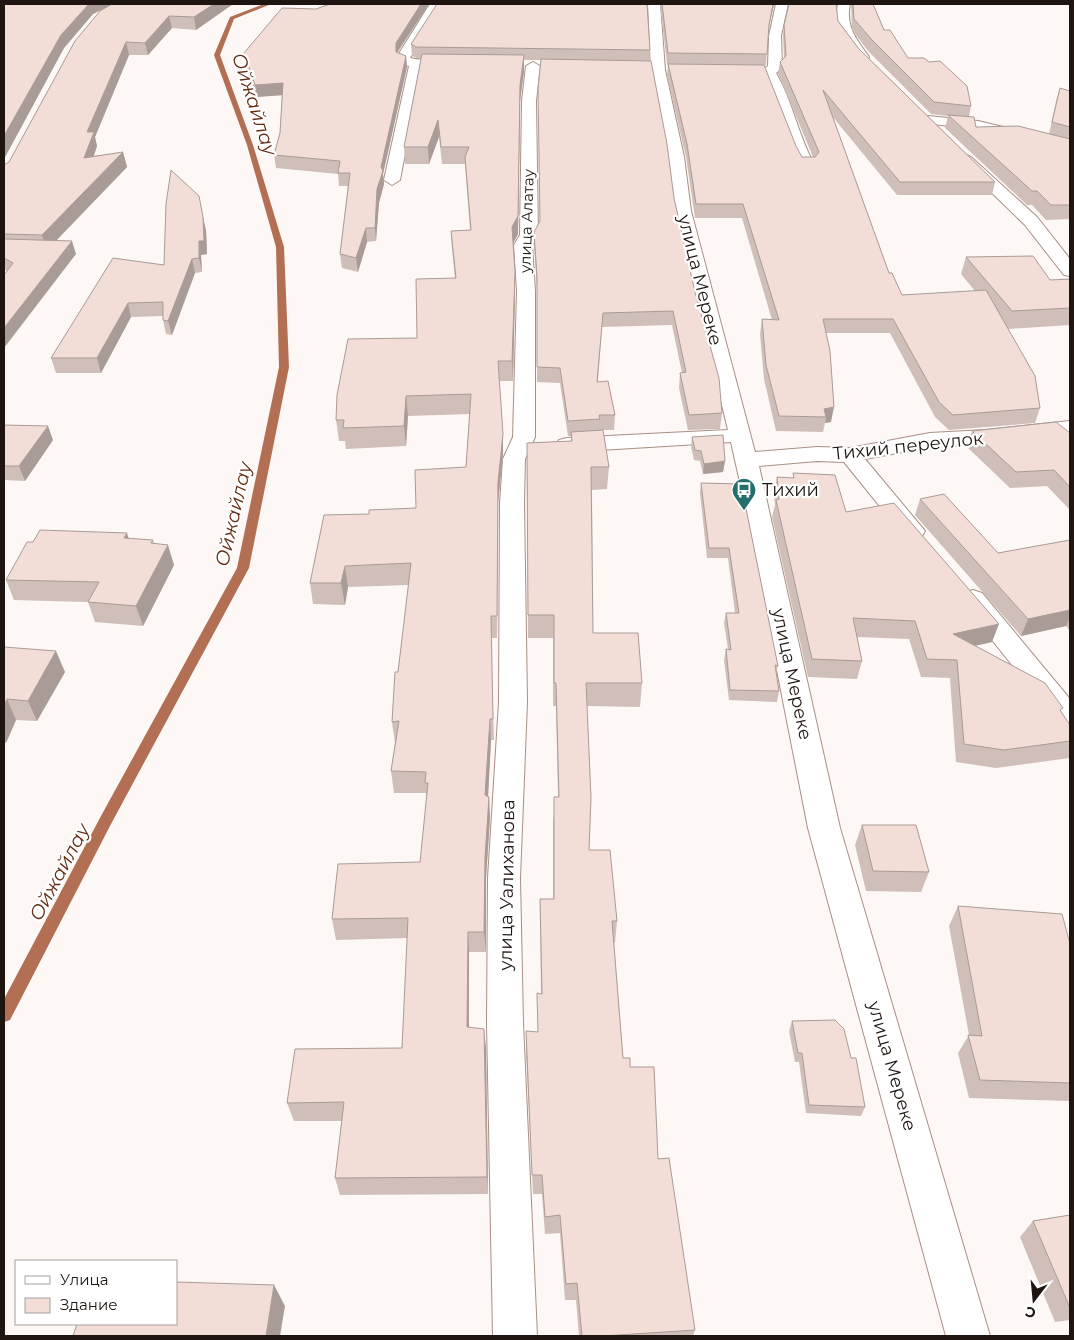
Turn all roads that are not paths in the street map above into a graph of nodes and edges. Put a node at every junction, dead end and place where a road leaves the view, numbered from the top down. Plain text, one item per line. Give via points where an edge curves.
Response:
1 (436, 4) edge
2 (654, 4) edge
3 (782, 4) edge
4 (844, 4) edge
5 (416, 64) junction
6 (471, 65) edge
7 (531, 66) dead end
8 (875, 68) edge
9 (940, 134) edge
10 (1070, 147) edge
11 (956, 151) edge
12 (806, 166) edge
13 (392, 180) dead end
14 (1070, 272) edge
15 (1065, 433) edge
16 (524, 437) junction
17 (742, 448) junction
18 (850, 455) junction
19 (929, 550) edge
20 (960, 585) edge
21 (1070, 718) edge
22 (515, 1336) edge
23 (968, 1336) edge

1 - 5 street via 404,55 404,60
2 - 17 street, улица Мереке via 660,69 683,210
3 - 12 street via 775,36 774,68 762,71 780,97 794,144
4 - 8 street via 844,31
5 - 6 street
5 - 13 street
7 - 16 street, улица Алатау via 529,235 523,245 526,291
9 - 10 street via 923,116 978,125
11 - 14 street via 1031,220
15 - 18 street, Тихий переулок via 930,440
16 - 17 street, Тихий переулок via 538,443 569,445
16 - 22 street, улица Уалиханова via 514,459 512,503 513,702 504,878
17 - 18 street, Тихий переулок
17 - 23 street, улица Мереке via 824,828
18 - 19 street
20 - 21 street

